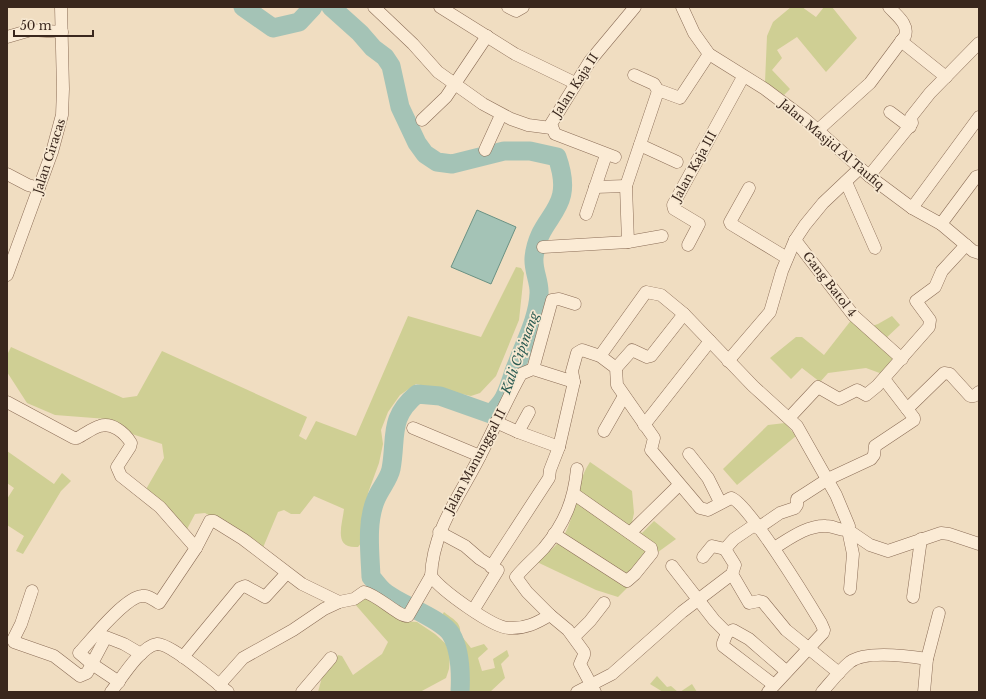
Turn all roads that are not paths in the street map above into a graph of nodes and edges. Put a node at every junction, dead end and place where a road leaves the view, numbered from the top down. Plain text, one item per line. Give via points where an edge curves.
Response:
1 (61, 7) edge
2 (374, 7) edge
3 (440, 7) edge
4 (508, 7) edge
5 (524, 7) edge
6 (635, 7) edge
7 (682, 7) edge
8 (889, 7) edge
9 (62, 32) junction
10 (487, 36) junction
11 (7, 37) edge
12 (901, 41) junction
13 (979, 43) edge
14 (709, 54) junction
15 (634, 75) dead end
16 (743, 77) junction
17 (946, 77) junction
18 (575, 83) junction
19 (456, 84) junction
20 (659, 92) junction
21 (890, 112) dead end
22 (501, 115) junction
23 (979, 117) edge
24 (422, 120) dead end
25 (910, 127) junction
26 (551, 128) junction
27 (818, 130) junction
28 (640, 145) junction
29 (485, 150) dead end
30 (677, 162) dead end
31 (860, 168) junction
32 (7, 174) edge
33 (869, 176) junction
34 (979, 176) edge
35 (846, 182) junction
36 (626, 186) junction
37 (595, 187) junction
38 (39, 188) junction
39 (749, 188) dead end
40 (912, 208) junction
41 (586, 214) dead end
42 (940, 224) junction
43 (662, 236) dead end
44 (796, 240) junction
45 (628, 242) junction
46 (688, 245) dead end
47 (543, 247) dead end
48 (875, 248) dead end
49 (974, 252) edge
50 (787, 258) junction
51 (7, 275) edge
52 (575, 304) dead end
53 (684, 314) junction
54 (710, 341) junction
55 (600, 356) junction
56 (902, 359) junction
57 (728, 361) junction
58 (616, 368) junction
59 (533, 369) junction
60 (884, 379) junction
61 (574, 382) junction
62 (979, 392) edge
63 (624, 396) junction
64 (7, 402) edge
65 (907, 410) junction
66 (529, 412) dead end
67 (788, 418) junction
68 (496, 422) junction
69 (644, 425) junction
70 (413, 428) dead end
71 (604, 431) dead end
72 (518, 432) junction
73 (559, 447) junction
74 (689, 454) dead end
75 (480, 456) junction
76 (577, 469) dead end
77 (828, 479) junction
78 (679, 485) junction
79 (574, 494) junction
80 (720, 502) junction
81 (757, 526) junction
82 (848, 530) junction
83 (439, 532) junction
84 (630, 533) junction
85 (554, 534) junction
86 (921, 539) junction
87 (979, 544) edge
88 (196, 548) junction
89 (774, 548) junction
90 (725, 549) junction
91 (702, 557) dead end
92 (491, 566) junction
93 (672, 566) dead end
94 (286, 574) junction
95 (732, 574) junction
96 (431, 576) junction
97 (850, 589) dead end
98 (32, 591) dead end
99 (913, 597) dead end
100 (698, 599) junction
101 (339, 602) junction
102 (604, 603) dead end
103 (474, 609) junction
104 (939, 613) dead end
105 (550, 615) junction
106 (11, 633) edge
107 (727, 633) junction
108 (574, 637) junction
109 (808, 648) junction
110 (141, 654) junction
111 (183, 657) junction
112 (331, 658) dead end
113 (927, 658) junction
114 (92, 664) junction
115 (786, 671) junction
116 (839, 673) junction
117 (119, 682) junction
118 (223, 688) edge
119 (593, 689) edge
120 (772, 690) edge
121 (112, 692) edge
122 (302, 692) edge
123 (577, 692) edge
124 (822, 692) edge
125 (924, 692) edge

1 - 9 street, Jalan Ciracas
2 - 19 street via 438,72
3 - 10 street
4 - 5 street via 516,11
6 - 18 street, Jalan Kaja II via 602,44
7 - 14 street, Jalan Masjid Al Taufiq via 694,33
8 - 12 street via 906,25 907,30
9 - 11 street via 31,30
9 - 38 street, Jalan Ciracas via 62,115
10 - 18 street via 534,64
10 - 19 street
12 - 17 street
12 - 27 street via 870,83
13 - 17 street
14 - 16 street, Jalan Masjid Al Taufiq
14 - 20 street via 680,98
15 - 20 street via 654,84
16 - 27 street, Jalan Masjid Al Taufiq via 765,89
16 - 46 street, Jalan Kaja III via 673,205 674,209 699,224
17 - 25 street via 916,110 911,118
18 - 26 street, Jalan Kaja II via 553,119
19 - 22 street
19 - 24 street via 437,108
20 - 28 street
21 - 25 street
22 - 26 street via 528,125
22 - 29 street
23 - 40 street
25 - 33 street
26 - 37 street, Jalan Kaja II via 555,134 611,156
27 - 31 street, Jalan Masjid Al Taufiq
28 - 30 street
28 - 36 street
31 - 33 street, Jalan Masjid Al Taufiq
31 - 35 street
32 - 38 street
33 - 40 street, Jalan Masjid Al Taufiq
34 - 42 street
35 - 44 street via 823,203
35 - 48 street
36 - 37 street
36 - 45 street
37 - 41 street
38 - 51 street, Jalan Ciracas
39 - 50 street via 730,224
40 - 42 street, Jalan Masjid Al Taufiq
42 - 49 street, Jalan Masjid Al Taufiq
43 - 45 street
44 - 50 street
44 - 56 street, Gang Batol 4 via 854,316
45 - 47 street
49 - 56 street via 942,271 936,287 916,301 930,320 930,324
50 - 57 street via 770,312
52 - 59 street via 559,299 552,300
53 - 54 street
53 - 55 street via 661,296 646,292
53 - 58 street via 651,356 647,357 632,350
54 - 57 street
54 - 69 street
55 - 58 street
55 - 61 street via 587,350 579,351 572,370
56 - 60 street
57 - 67 street
58 - 63 street via 617,385
59 - 61 street
59 - 68 street, Jalan Manunggal II via 520,374
60 - 65 street
60 - 67 street via 866,394 857,390 839,399 818,387
61 - 73 street
62 - 65 street via 970,396 950,374 944,373
63 - 69 street
63 - 71 street
64 - 88 street via 74,438 99,426 106,425 118,429 131,443 119,461 117,470 127,482 160,507
65 - 77 street via 914,420 875,446 872,458
66 - 72 street
67 - 77 street via 802,433
68 - 72 street
68 - 75 street, Jalan Manunggal II
69 - 78 street via 654,438 651,450
70 - 75 street
72 - 73 street
73 - 92 street via 549,478
74 - 80 street via 708,478
75 - 83 street, Jalan Manunggal II
76 - 79 street
77 - 81 street via 797,499 795,508
77 - 82 street via 850,526
78 - 80 street via 703,510 708,510
78 - 84 street
79 - 84 street
79 - 85 street
80 - 81 street via 733,498 742,505
81 - 89 street
81 - 90 street via 734,539
82 - 86 street via 870,545 888,550
82 - 89 street via 827,526 814,528 802,531
82 - 97 street via 853,554
83 - 92 street via 465,546
83 - 96 street, Jalan Manunggal II
84 - 85 street via 653,552 627,581
85 - 105 street via 516,578
86 - 87 street via 936,534 949,534
86 - 99 street
88 - 94 street via 208,523 214,521 243,539
88 - 114 street via 159,603 150,597 142,596 133,600 111,618 79,653
89 - 109 street via 823,627 823,633
90 - 91 street via 712,546
90 - 95 street via 735,565
92 - 103 street via 498,572
93 - 100 street
94 - 101 street
94 - 111 street via 265,597 245,586 240,588
95 - 100 street
95 - 109 street via 748,603 763,602 786,630
96 - 101 street, Jalan Manunggal II via 407,616 401,615 381,600 364,592 354,600
96 - 103 street via 444,590
98 - 106 street via 21,624
100 - 107 street
100 - 119 street
101 - 118 street via 243,658
102 - 108 street
103 - 105 street via 492,623 508,628 524,627
104 - 113 street
105 - 108 street
106 - 114 street via 14,642 54,656 80,676 86,675
107 - 115 street via 733,630 749,639
107 - 120 street via 723,646
108 - 119 street via 584,652 580,663
109 - 115 street
109 - 116 street
110 - 111 street via 158,644
110 - 114 street via 106,637
110 - 117 street
111 - 118 street
112 - 122 street
113 - 116 street via 871,656 851,661
113 - 125 street
114 - 117 street
115 - 120 street
116 - 124 street
117 - 121 street
119 - 123 street

